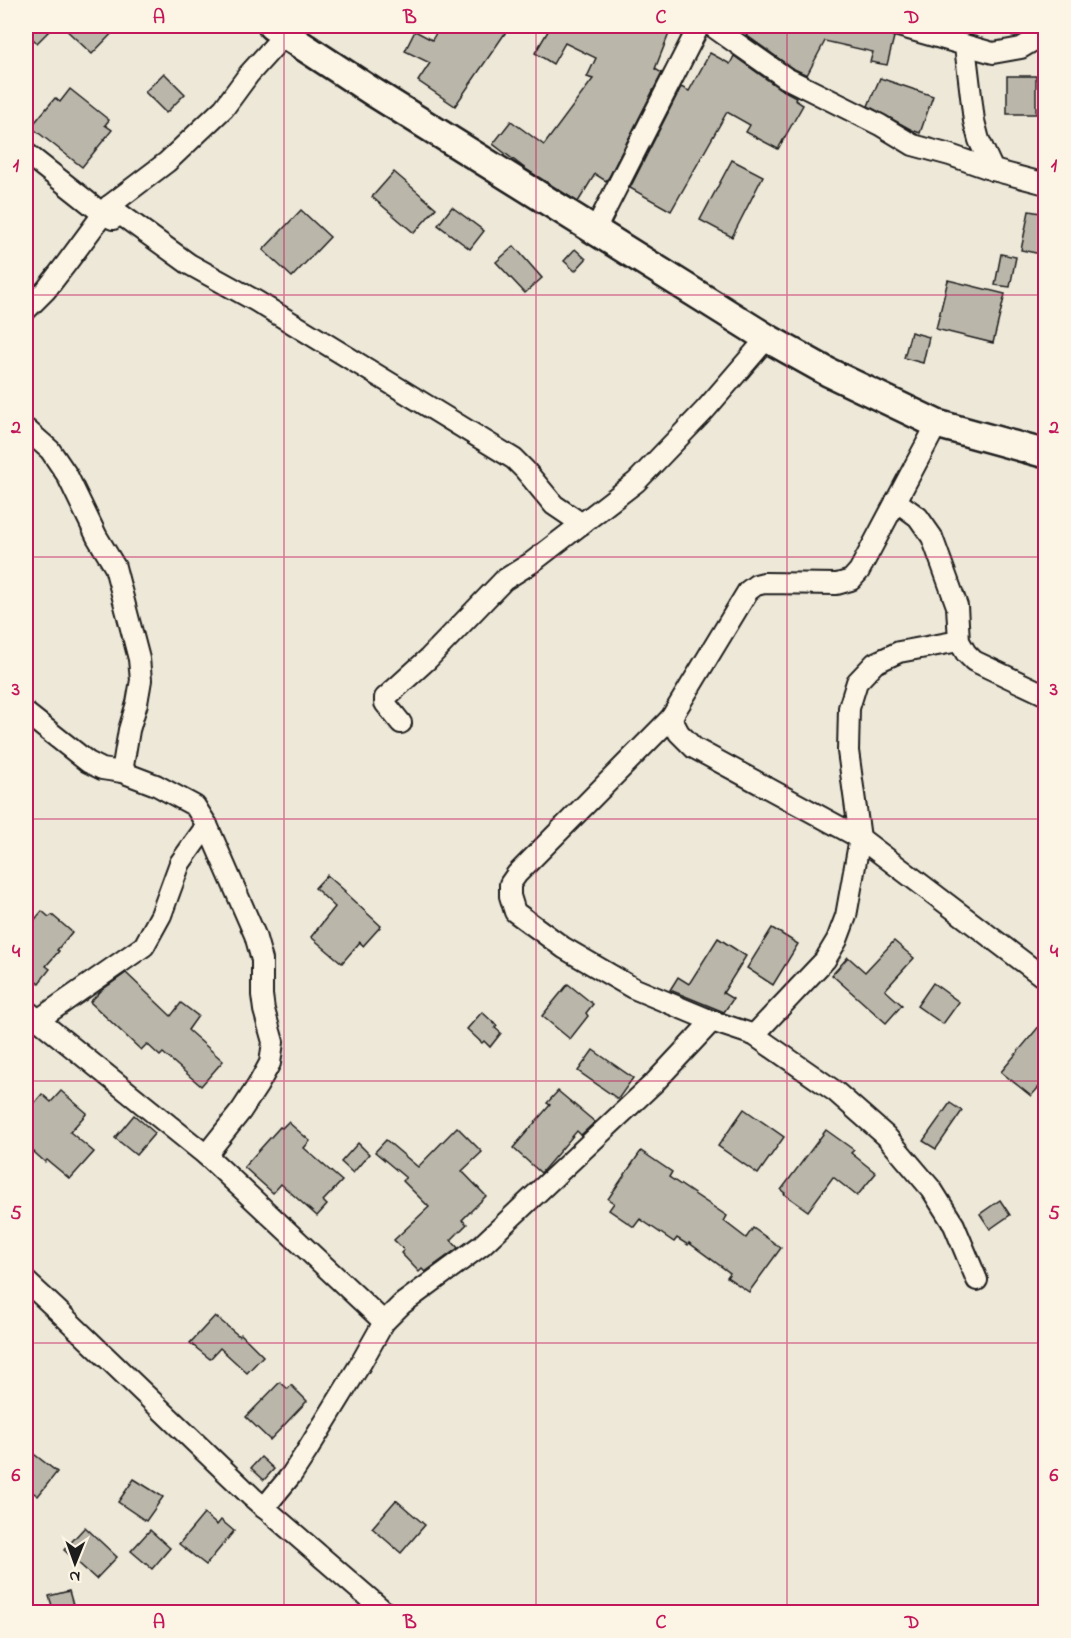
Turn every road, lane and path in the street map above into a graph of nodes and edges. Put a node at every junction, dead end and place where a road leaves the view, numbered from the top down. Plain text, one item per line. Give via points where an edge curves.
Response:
1 (699, 26) edge
2 (712, 26) edge
3 (898, 26) edge
4 (1046, 27) edge
5 (278, 30) edge
6 (965, 46) junction
7 (26, 153) edge
8 (993, 170) junction
9 (1046, 184) edge
10 (106, 210) junction
11 (126, 226) dead end
12 (595, 230) junction
13 (26, 310) edge
14 (767, 338) junction
15 (937, 424) junction
16 (26, 429) edge
17 (1046, 454) edge
18 (896, 501) junction
19 (582, 524) junction
20 (959, 641) junction
21 (1046, 695) edge
22 (26, 713) edge
23 (672, 718) junction
24 (401, 723) dead end
25 (122, 772) junction
26 (207, 825) junction
27 (860, 838) junction
28 (1046, 979) edge
29 (32, 1015) edge
30 (712, 1021) junction
31 (754, 1035) junction
32 (206, 1155) junction
33 (977, 1280) dead end
34 (26, 1281) edge
35 (384, 1322) junction
36 (264, 1508) junction
37 (385, 1612) edge

1 - 12 street
2 - 8 street via 786,78 913,145
3 - 6 street
4 - 6 street via 1041,36 1021,48 993,53
5 - 10 street via 224,108 167,162
5 - 12 street
6 - 8 street via 974,121
7 - 10 street
8 - 9 street
10 - 11 street
10 - 13 street
10 - 19 street via 514,459 554,505
12 - 14 street
14 - 15 street
14 - 19 street via 636,482
15 - 17 street
15 - 18 street
16 - 25 street via 50,450 67,475 115,567 141,680
18 - 20 street via 918,517 932,537 957,606
18 - 23 street via 851,580 837,585 764,583 748,591
19 - 24 street via 504,580 385,698
20 - 21 street via 974,661
20 - 27 street via 899,652 875,663 857,682 849,708 848,751
22 - 25 street via 88,762
23 - 27 street via 679,733 694,748
23 - 30 street via 517,874 510,884 510,896 515,912 564,948 633,988
25 - 26 street via 195,806
26 - 29 street via 180,863 161,915 144,946
26 - 32 street via 255,935 264,1010 273,1042 270,1063 258,1085
27 - 28 street
27 - 31 street via 846,916 837,940 825,960
29 - 32 street
30 - 31 street
30 - 35 street via 655,1082 482,1245 402,1304
31 - 33 street via 836,1092 886,1136 932,1190 954,1225
32 - 35 street
34 - 36 street
35 - 36 street via 308,1451
36 - 37 street

